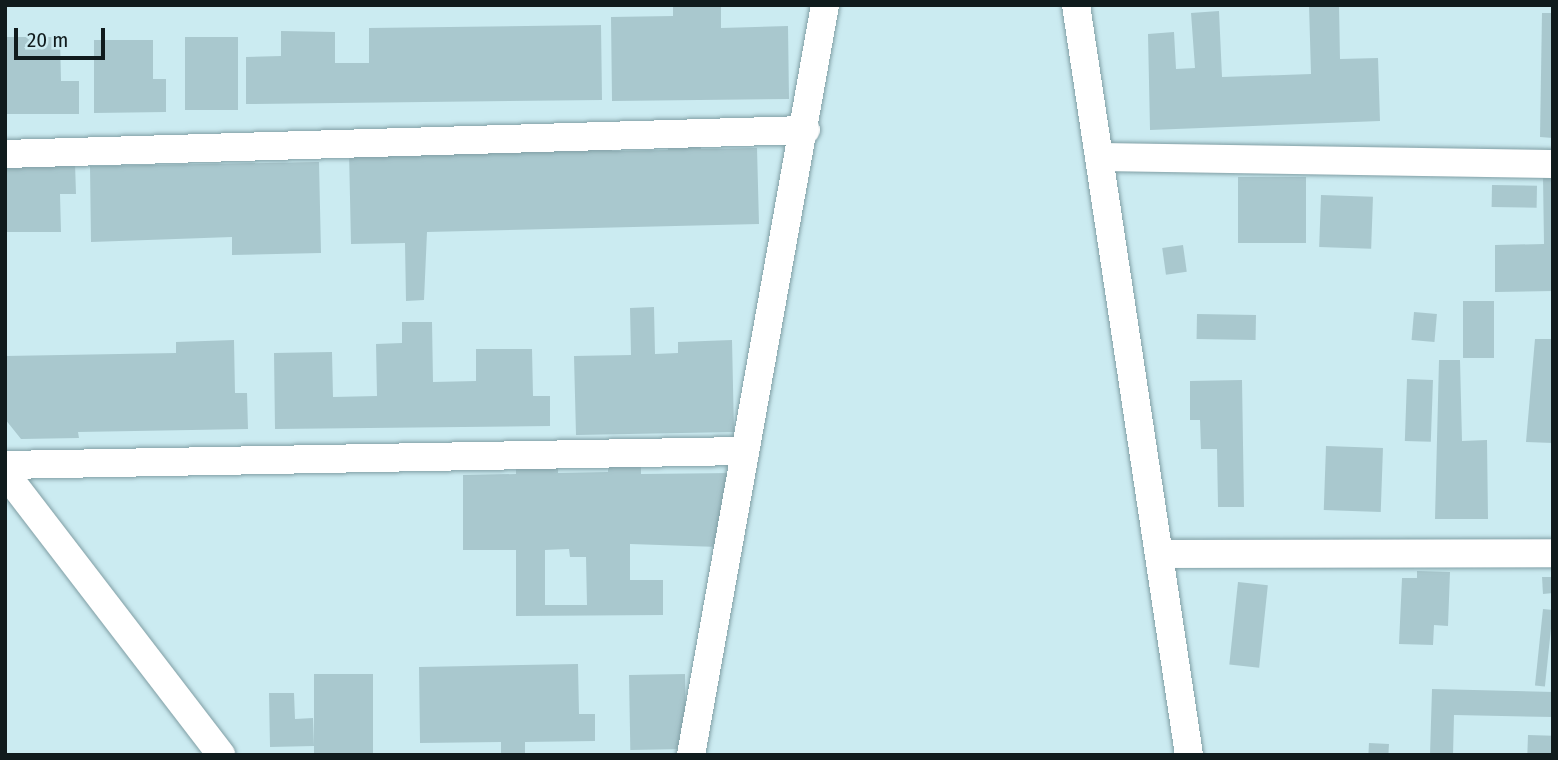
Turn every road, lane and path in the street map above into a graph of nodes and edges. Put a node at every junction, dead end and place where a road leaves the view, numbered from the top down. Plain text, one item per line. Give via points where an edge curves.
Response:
1 (825, 5) edge
2 (1076, 5) edge
3 (806, 131) junction
4 (5, 153) edge
5 (1099, 157) junction
6 (1553, 164) edge
7 (744, 451) junction
8 (5, 465) edge
9 (5, 473) edge
10 (1553, 553) edge
11 (1161, 554) junction
12 (221, 755) edge
13 (691, 755) edge
14 (1189, 755) edge

1 - 3 street
2 - 5 street
3 - 4 street
3 - 7 street
5 - 6 street
5 - 11 street
7 - 8 street
7 - 13 street
9 - 12 street
10 - 11 street
11 - 14 street

